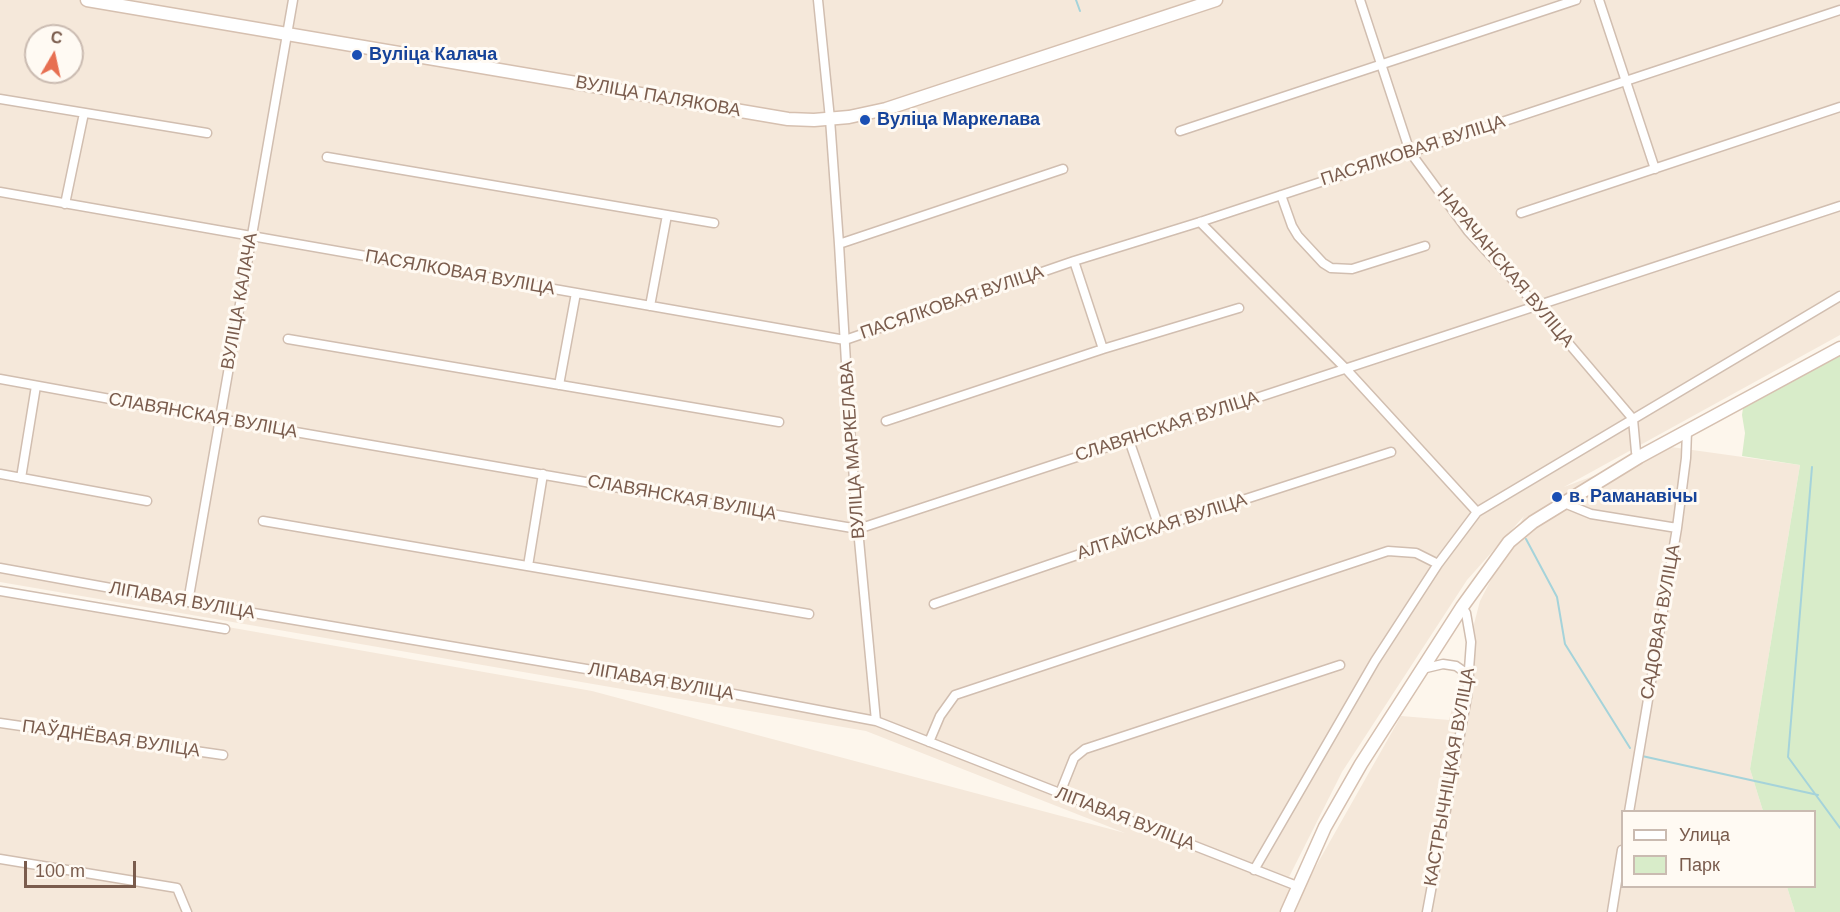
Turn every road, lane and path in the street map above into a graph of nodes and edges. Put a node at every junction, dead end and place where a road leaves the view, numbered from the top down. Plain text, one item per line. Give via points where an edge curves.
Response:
1 (87, 0) edge
2 (293, 0) edge
3 (818, 0) edge
4 (1216, 0) edge
5 (1360, 0) edge
6 (1576, 0) edge
7 (1599, 0) edge
8 (1840, 10) edge
9 (287, 33) junction
10 (1381, 64) junction
11 (1626, 80) junction
12 (0, 99) edge
13 (1840, 107) edge
14 (84, 113) junction
15 (830, 119) junction
16 (1180, 131) dead end
17 (207, 133) dead end
18 (1410, 152) junction
19 (327, 157) dead end
20 (1062, 169) dead end
21 (1654, 169) junction
22 (0, 192) edge
23 (1281, 195) junction
24 (65, 204) junction
25 (1840, 206) edge
26 (1521, 213) dead end
27 (667, 215) junction
28 (1200, 222) junction
29 (714, 223) dead end
30 (251, 237) junction
31 (839, 244) junction
32 (1425, 246) dead end
33 (1074, 261) junction
34 (576, 293) junction
35 (1840, 296) edge
36 (1536, 305) junction
37 (650, 306) junction
38 (1239, 308) dead end
39 (288, 339) dead end
40 (845, 340) junction
41 (1840, 348) edge
42 (1103, 349) junction
43 (1346, 369) junction
44 (0, 379) edge
45 (559, 385) junction
46 (36, 386) junction
47 (220, 419) junction
48 (1634, 419) junction
49 (779, 422) dead end
50 (886, 422) dead end
51 (1687, 431) junction
52 (1130, 440) junction
53 (1391, 452) dead end
54 (1640, 457) junction
55 (0, 474) edge
56 (543, 474) junction
57 (21, 478) junction
58 (147, 501) dead end
59 (1566, 501) junction
60 (1477, 512) junction
61 (263, 521) dead end
62 (1159, 527) junction
63 (1677, 528) junction
64 (858, 529) junction
65 (1438, 564) junction
66 (528, 566) junction
67 (0, 568) edge
68 (0, 591) edge
69 (188, 602) junction
70 (934, 604) dead end
71 (1462, 607) junction
72 (809, 614) dead end
73 (225, 629) dead end
74 (1340, 665) dead end
75 (1420, 669) junction
76 (1469, 675) junction
77 (876, 721) junction
78 (0, 723) edge
79 (929, 742) junction
80 (223, 755) dead end
81 (1060, 793) junction
82 (1629, 810) edge
83 (0, 860) edge
84 (1621, 861) edge
85 (1254, 870) junction
86 (1297, 886) junction
87 (187, 912) edge
88 (1287, 912) edge
89 (1427, 912) edge
90 (1612, 912) edge

1 - 9 street, ВУЛІЦА ПАЛЯКОВА
2 - 9 street, ВУЛІЦА КАЛАЧА
3 - 15 street, ВУЛІЦА МАРКЕЛАВА
4 - 15 street, ВУЛІЦА ПАЛЯКОВА via 886,109
5 - 10 street, НАРАЧАНСКАЯ ВУЛІЦА
6 - 10 street
7 - 11 street
8 - 11 street, ПАСЯЛКОВАЯ ВУЛІЦА
9 - 15 street, ВУЛІЦА ПАЛЯКОВА via 788,119
9 - 30 street, ВУЛІЦА КАЛАЧА
10 - 16 street
10 - 18 street, НАРАЧАНСКАЯ ВУЛІЦА
11 - 18 street, ПАСЯЛКОВАЯ ВУЛІЦА
11 - 21 street
12 - 14 street
13 - 21 street
14 - 17 street
14 - 24 street
15 - 31 street, ВУЛІЦА МАРКЕЛАВА
18 - 23 street, ПАСЯЛКОВАЯ ВУЛІЦА
18 - 36 street, НАРАЧАНСКАЯ ВУЛІЦА via 1468,231
19 - 27 street
20 - 31 street
21 - 26 street
22 - 24 street, ПАСЯЛКОВАЯ ВУЛІЦА
23 - 28 street, ПАСЯЛКОВАЯ ВУЛІЦА
23 - 32 street via 1298,236 1331,268 1352,269
24 - 30 street, ПАСЯЛКОВАЯ ВУЛІЦА
25 - 36 street, СЛАВЯНСКАЯ ВУЛІЦА
27 - 29 street
27 - 37 street
28 - 33 street, ПАСЯЛКОВАЯ ВУЛІЦА
28 - 43 street
30 - 34 street, ПАСЯЛКОВАЯ ВУЛІЦА
30 - 47 street, ВУЛІЦА КАЛАЧА
31 - 40 street, ВУЛІЦА МАРКЕЛАВА
33 - 40 street, ПАСЯЛКОВАЯ ВУЛІЦА
33 - 42 street
34 - 37 street, ПАСЯЛКОВАЯ ВУЛІЦА
34 - 45 street
35 - 48 street
36 - 43 street, СЛАВЯНСКАЯ ВУЛІЦА
36 - 48 street, НАРАЧАНСКАЯ ВУЛІЦА
37 - 40 street, ПАСЯЛКОВАЯ ВУЛІЦА
38 - 42 street
39 - 45 street
40 - 64 street, ВУЛІЦА МАРКЕЛАВА
41 - 51 street
42 - 50 street
43 - 52 street, СЛАВЯНСКАЯ ВУЛІЦА
43 - 60 street
44 - 46 street, СЛАВЯНСКАЯ ВУЛІЦА
45 - 49 street
46 - 47 street, СЛАВЯНСКАЯ ВУЛІЦА
46 - 57 street
47 - 56 street, СЛАВЯНСКАЯ ВУЛІЦА
47 - 69 street, ВУЛІЦА КАЛАЧА
48 - 54 street via 1636,452
48 - 60 street
51 - 54 street
51 - 63 street, САДОВАЯ ВУЛІЦА
52 - 62 street
52 - 64 street, СЛАВЯНСКАЯ ВУЛІЦА
53 - 62 street, АЛТАЙСКАЯ ВУЛІЦА
54 - 59 street
55 - 57 street
56 - 64 street, СЛАВЯНСКАЯ ВУЛІЦА
56 - 66 street
57 - 58 street
59 - 63 street via 1591,514
59 - 71 street via 1509,542
60 - 65 street
61 - 66 street
62 - 70 street, АЛТАЙСКАЯ ВУЛІЦА
63 - 82 street, САДОВАЯ ВУЛІЦА
64 - 77 street, ВУЛІЦА МАРКЕЛАВА
65 - 79 street via 1416,553 1388,551 955,695
65 - 85 street via 1375,661
66 - 72 street
67 - 69 street, ЛІПАВАЯ ВУЛІЦА
68 - 73 street
69 - 77 street, ЛІПАВАЯ ВУЛІЦА
71 - 75 street
71 - 76 street, КАСТРЫЧНІЦКАЯ ВУЛІЦА via 1471,642
74 - 81 street via 1085,749 1074,758
75 - 76 street via 1443,664 1456,666
75 - 86 street via 1325,827
76 - 89 street, КАСТРЫЧНІЦКАЯ ВУЛІЦА
77 - 79 street, ЛІПАВАЯ ВУЛІЦА
78 - 80 street, ПАЎДНЁВАЯ ВУЛІЦА
79 - 81 street, ЛІПАВАЯ ВУЛІЦА
81 - 85 street, ЛІПАВАЯ ВУЛІЦА
83 - 87 street via 177,888
84 - 90 street
85 - 86 street, ЛІПАВАЯ ВУЛІЦА
86 - 88 street

